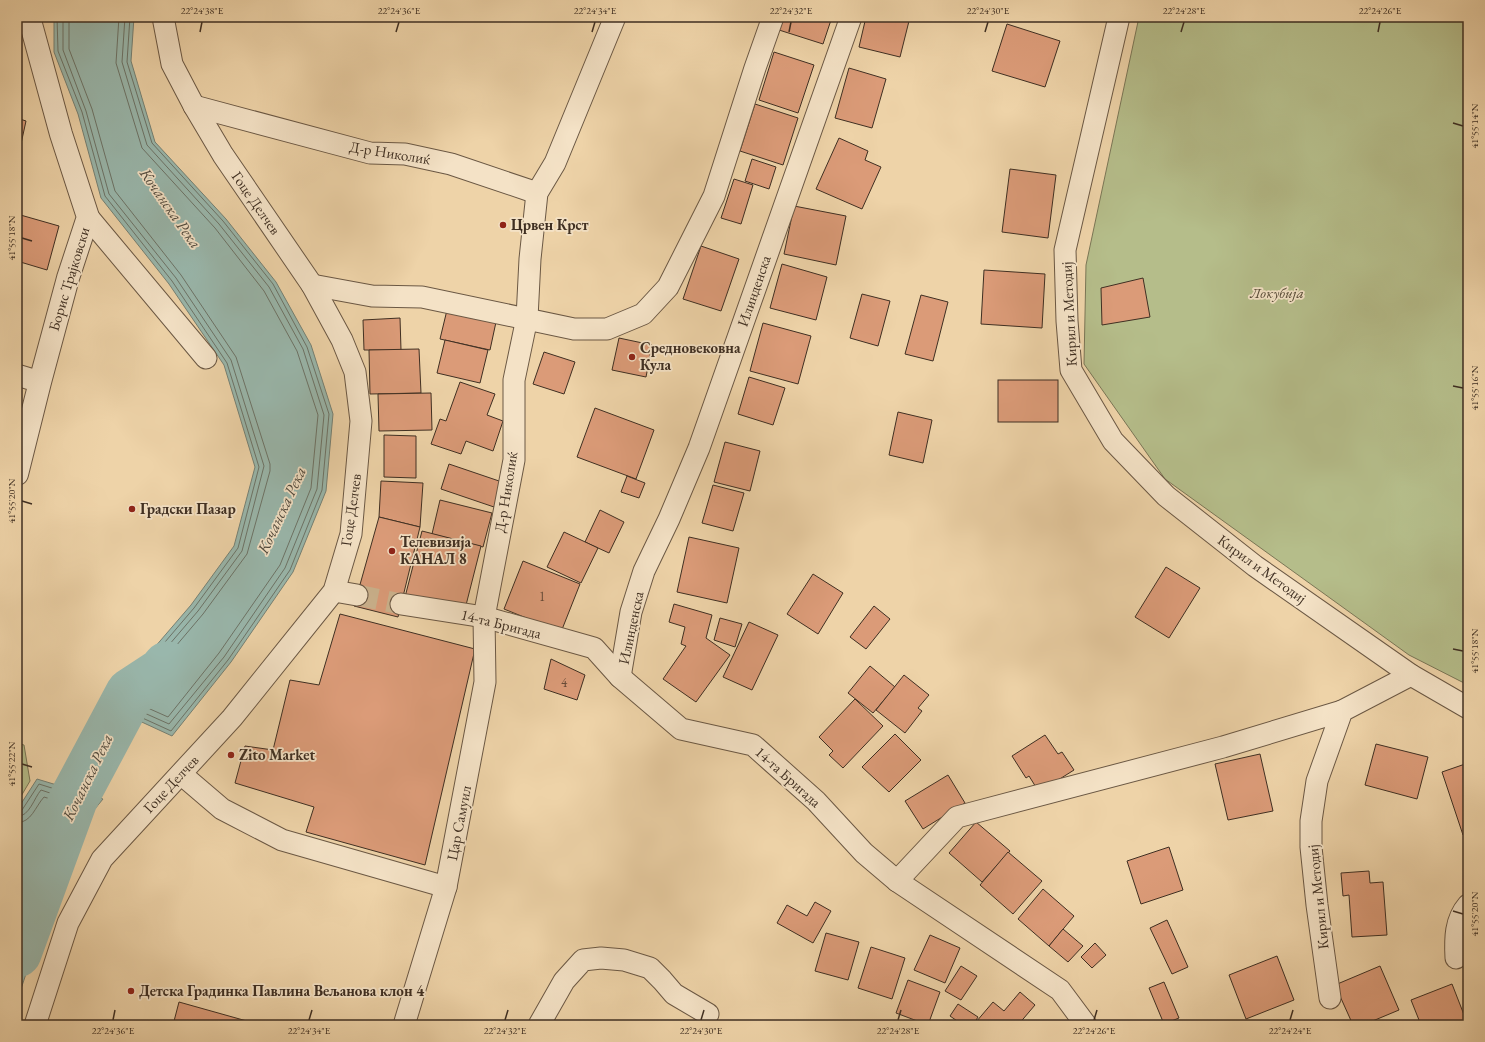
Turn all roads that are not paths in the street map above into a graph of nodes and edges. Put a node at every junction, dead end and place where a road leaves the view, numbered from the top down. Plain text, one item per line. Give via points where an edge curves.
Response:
1 (29, 17) edge
2 (163, 17) edge
3 (615, 17) edge
4 (773, 17) edge
5 (851, 17) edge
6 (1119, 17) edge
7 (194, 106) junction
8 (537, 193) junction
9 (88, 217) junction
10 (312, 284) junction
11 (527, 318) junction
12 (206, 358) dead end
13 (17, 375) edge
14 (40, 382) junction
15 (17, 474) edge
16 (334, 591) junction
17 (357, 595) tunnel mouth
18 (401, 604) tunnel mouth
19 (484, 617) junction
20 (1411, 675) junction
21 (620, 677) junction
22 (1468, 708) edge
23 (1342, 711) junction
24 (181, 774) junction
25 (897, 881) junction
26 (446, 886) junction
27 (1468, 905) edge
28 (1456, 958) dead end
29 (1330, 998) dead end
30 (708, 1014) dead end
31 (35, 1025) edge
32 (404, 1025) edge
33 (539, 1025) edge
34 (1086, 1025) edge

1 - 9 street, Борис Трајковски via 61,134
2 - 7 street, Гоце Делчев via 172,64
3 - 8 street, Д-р Николиќ via 555,163
4 - 11 street via 714,196 668,287 643,314 607,329 574,329
5 - 21 street, Илинденска via 698,448 644,571 631,612
6 - 20 street, Кирил и Методиј via 1065,250 1071,370 1113,441 1166,496 1255,566
7 - 8 street, Д-р Николиќ via 370,153 405,154 451,164
7 - 10 street, Гоце Делчев via 223,155
8 - 11 street, Д-р Николиќ
9 - 12 street
9 - 14 street, Борис Трајковски via 68,278
10 - 11 street via 372,296 422,297
10 - 16 street, Гоце Делчев via 342,340 355,372 361,421 351,534
11 - 19 street, Д-р Николиќ via 514,380 514,460
13 - 14 street
14 - 15 street, Борис Трајковски
16 - 17 street
16 - 24 street, Гоце Делчев via 232,718
18 - 19 street, 14-та Бригада
19 - 21 street, 14-та Бригада via 594,648
19 - 26 street, Цар Самуил via 485,682
20 - 22 street, Кирил и Методиј
20 - 23 street
21 - 25 street, 14-та Бригада via 681,729 753,746 816,801 864,853
23 - 25 street via 1223,747 957,817
23 - 29 street, Кирил и Методиј via 1317,781 1311,821 1317,905
24 - 26 street via 222,809 282,840
24 - 31 street, Гоце Делчев via 102,859 68,923
25 - 34 street, 14-та Бригада via 1060,990
26 - 32 street, Цар Самуил
27 - 28 street via 1463,911 1455,933
30 - 33 street via 674,994 650,968 624,960 602,958 583,960 573,970

